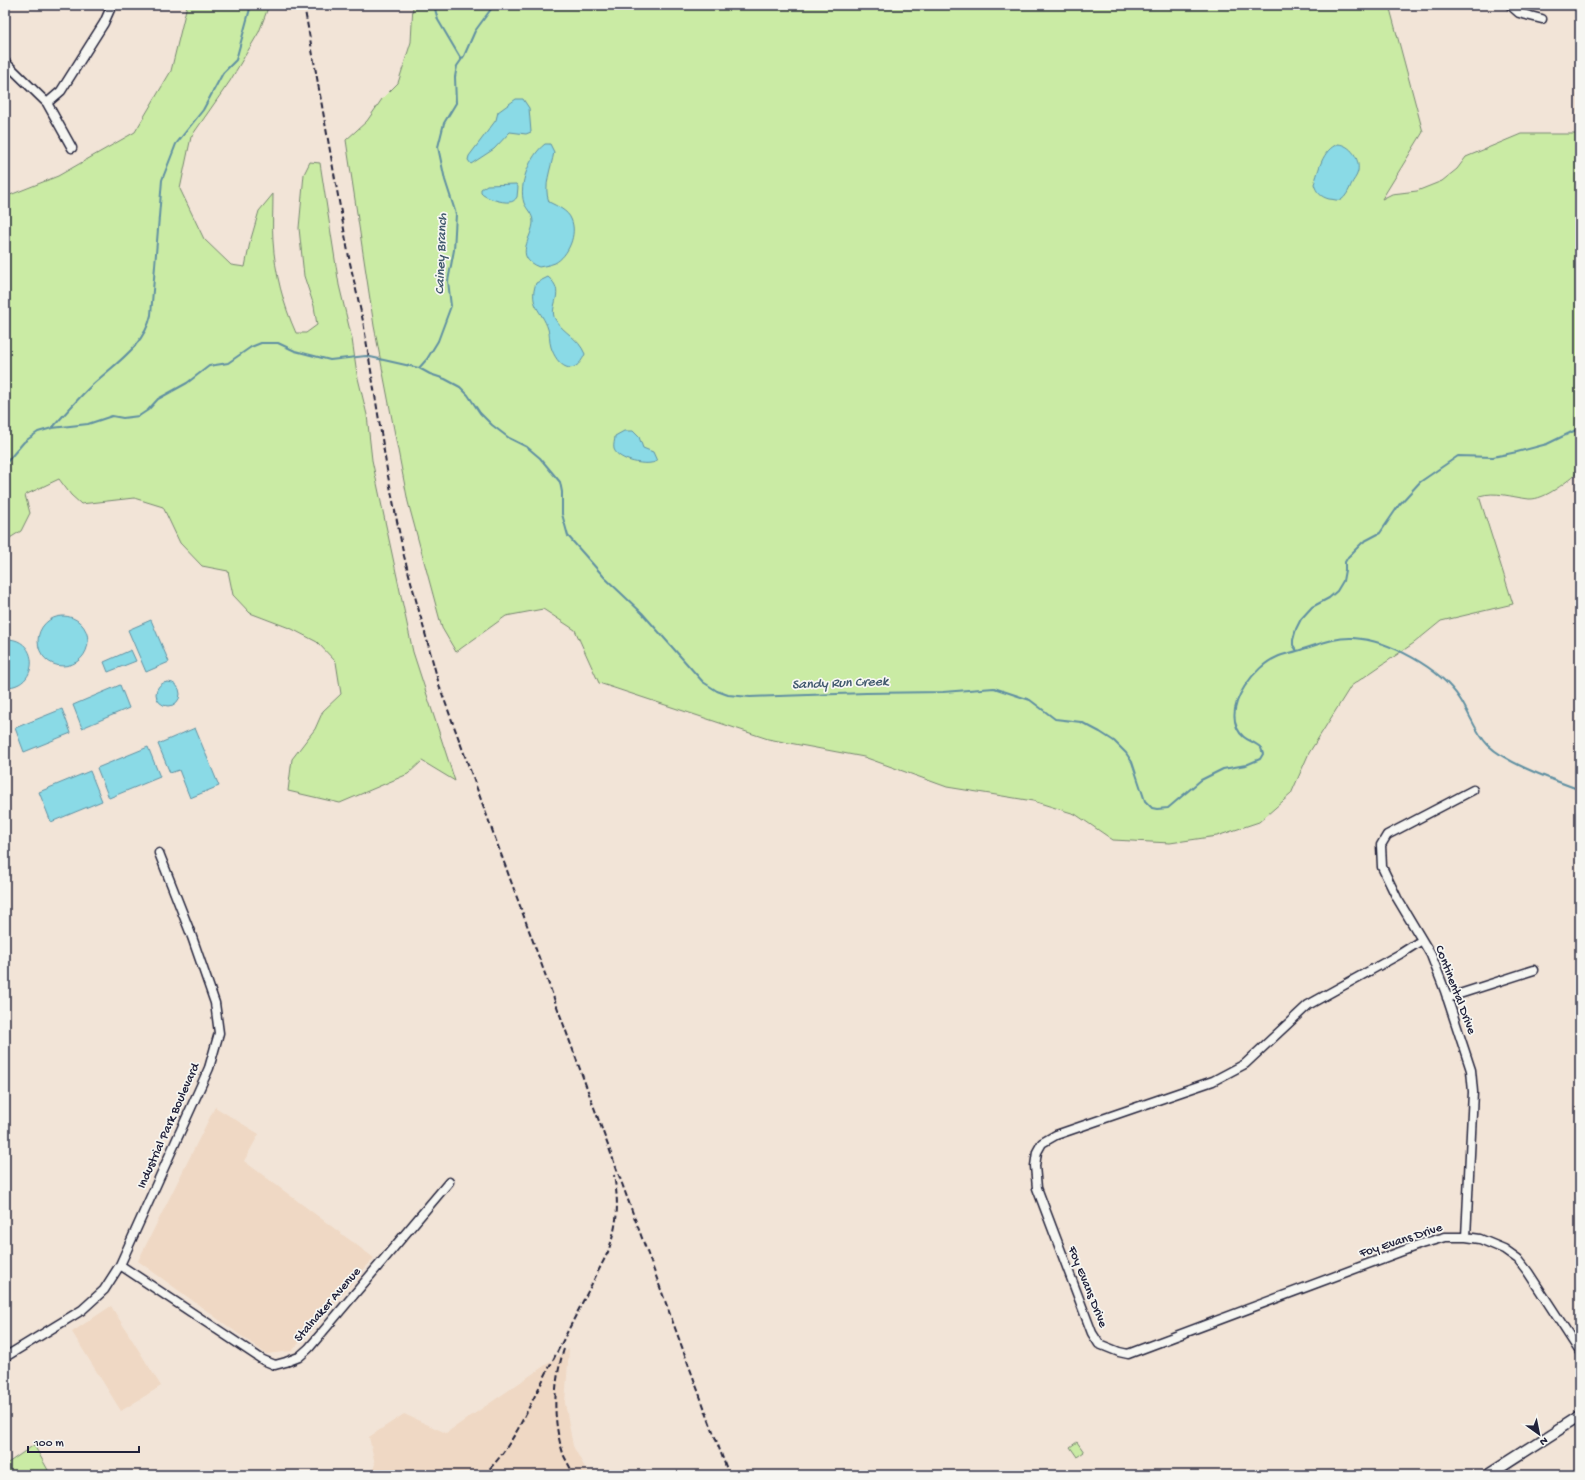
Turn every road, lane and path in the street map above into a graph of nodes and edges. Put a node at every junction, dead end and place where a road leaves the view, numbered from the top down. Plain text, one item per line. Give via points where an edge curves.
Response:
1 (112, 5) edge
2 (1510, 5) edge
3 (1542, 19) dead end
4 (5, 62) edge
5 (47, 103) junction
6 (72, 148) dead end
7 (1473, 790) dead end
8 (159, 853) dead end
9 (1422, 940) junction
10 (1534, 970) dead end
11 (1447, 998) junction
12 (449, 1182) dead end
13 (1466, 1236) junction
14 (120, 1265) junction
15 (1580, 1352) edge
16 (5, 1357) edge
17 (1580, 1416) edge
18 (1488, 1475) edge

1 - 5 street via 104,23 61,91
2 - 3 street via 1519,13
4 - 5 street
5 - 6 street
7 - 9 street, Continental Drive via 1387,835 1382,845 1382,867
8 - 14 street, Industrial Park Boulevard via 216,1004 219,1033 208,1068
9 - 11 street, Continental Drive via 1431,955
9 - 13 street, Foy Evans Drive via 1308,1005 1245,1064 1231,1072 1213,1081 1056,1135 1042,1143 1037,1152 1035,1166 1037,1188 1092,1333 1099,1344 1128,1354 1421,1244 1445,1237
10 - 11 street
11 - 13 street, Continental Drive via 1472,1077
12 - 14 street, Stalnaker Avenue via 309,1348 299,1357 275,1365 263,1360
13 - 15 street, Foy Evans Drive via 1494,1244 1518,1259
14 - 16 street, Industrial Park Boulevard via 104,1290 82,1310
17 - 18 street

